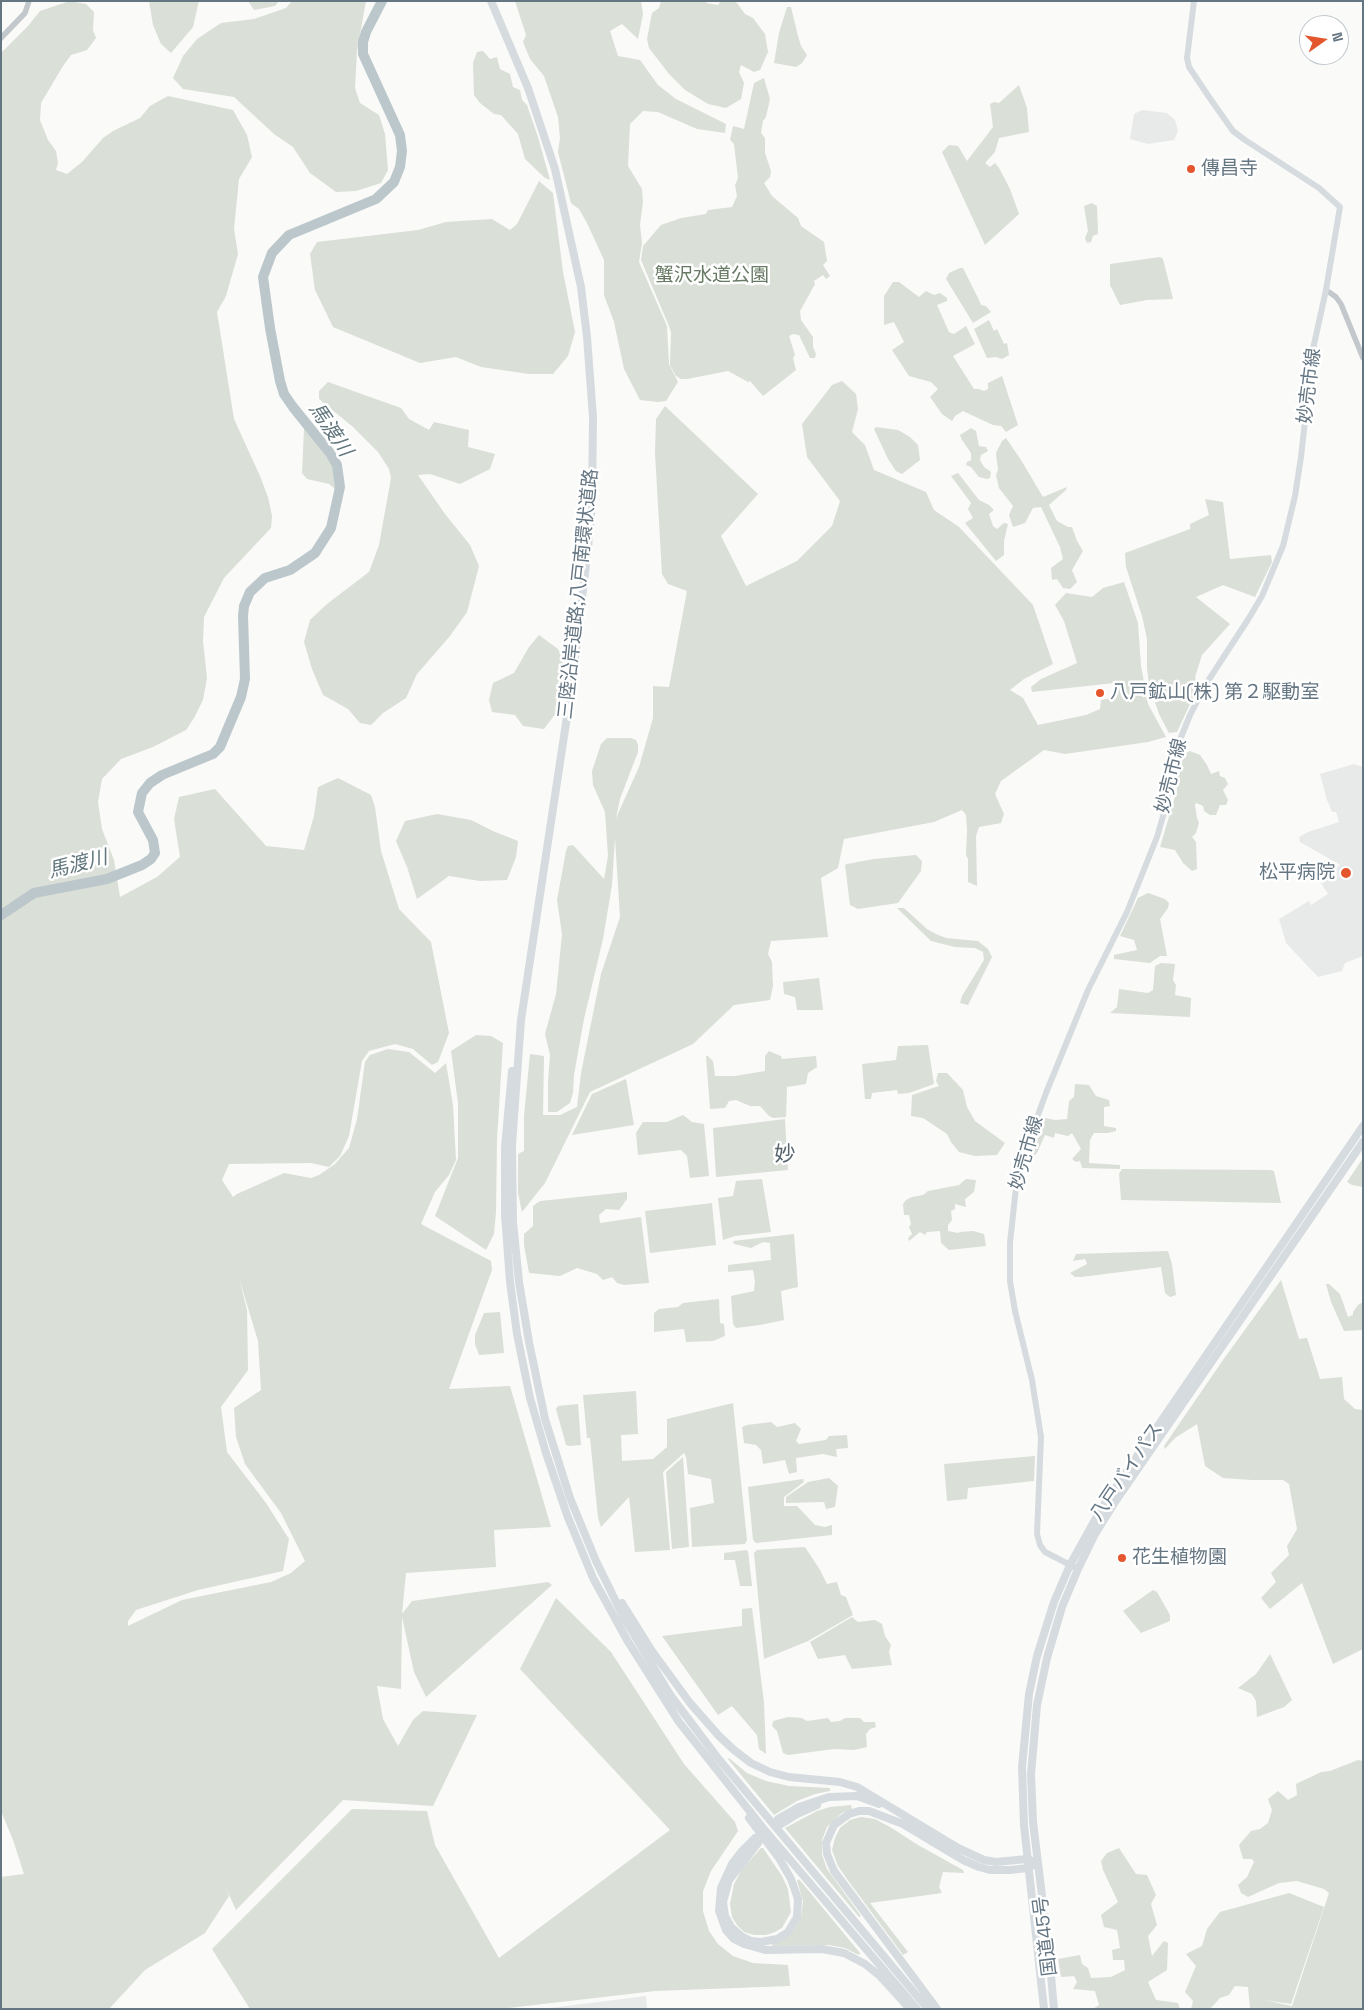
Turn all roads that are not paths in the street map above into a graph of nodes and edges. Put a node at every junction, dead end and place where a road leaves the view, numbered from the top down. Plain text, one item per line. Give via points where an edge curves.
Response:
1 (30, 1) edge
2 (490, 1) edge
3 (1194, 1) edge
4 (1, 38) edge
5 (1326, 290) junction
6 (1363, 358) edge
7 (521, 1020) junction
8 (1363, 1126) edge
9 (1363, 1142) edge
10 (596, 1561) junction
11 (1070, 1565) junction
12 (1078, 1568) junction
13 (704, 1755) junction
14 (913, 1821) junction
15 (776, 1822) junction
16 (902, 1824) junction
17 (1028, 1859) junction
18 (1037, 1863) junction
19 (1028, 1868) junction
20 (910, 2009) edge
21 (917, 2009) edge
22 (928, 2009) edge
23 (937, 2009) edge
24 (1044, 2009) edge
25 (1054, 2009) edge

1 - 4 street via 24,13
2 - 7 highway, 三陸沿岸道路;八戸南環状道路 via 528,88 555,169 581,287 593,417 592,505 571,690
3 - 5 main road, 妙売市線 via 1187,58 1189,67 1209,97 1244,140 1320,188 1340,207
5 - 6 street via 1341,304
5 - 11 main road, 妙売市線 via 1313,349 1301,457 1283,546 1262,596 1206,684 1183,731 1157,836 1046,1093 1016,1187 1010,1281 1042,1438 1037,1534 1045,1552
7 - 10 highway, 三陸沿岸道路;八戸南環状道路 via 512,1145 513,1222 520,1282 545,1419 570,1498
7 - 13 highway, 三陸沿岸道路;八戸南環状道路 via 515,1047 505,1147 505,1215 513,1308 530,1398 567,1515 594,1578 654,1685
8 - 11 highway, 八戸バイパス via 1101,1509
9 - 12 highway, 八戸バイパス via 1115,1502
10 - 14 highway via 652,1651 690,1703 734,1750 770,1772 857,1787
10 - 15 highway, 三陸沿岸道路;八戸南環状道路 via 624,1618 671,1696 716,1758
11 - 12 main road, 妙売市線
11 - 17 highway, 八戸バイパス via 1045,1628 1029,1694 1022,1774
12 - 18 highway, 八戸バイパス via 1053,1634 1037,1704 1031,1783
13 - 20 highway via 779,1858 796,1890 798,1909 793,1925 777,1939 751,1941 731,1927 723,1902 729,1880 756,1840 732,1864 721,1888 718,1911 726,1930 744,1944 765,1950 822,1949 844,1953 872,1970
13 - 21 highway, 三陸沿岸道路;八戸南環状道路
14 - 15 highway via 870,1800 843,1796 813,1801
14 - 17 highway via 984,1860
15 - 16 highway via 814,1806 842,1800 868,1804
15 - 22 highway, 三陸沿岸道路;八戸南環状道路
16 - 19 highway via 978,1867 998,1870
16 - 23 highway via 869,1811 849,1814 834,1825 826,1843 826,1854 834,1871
17 - 18 highway
17 - 19 highway, 八戸バイパス
18 - 19 highway
18 - 25 highway, 国道45号
19 - 24 highway, 国道45号

